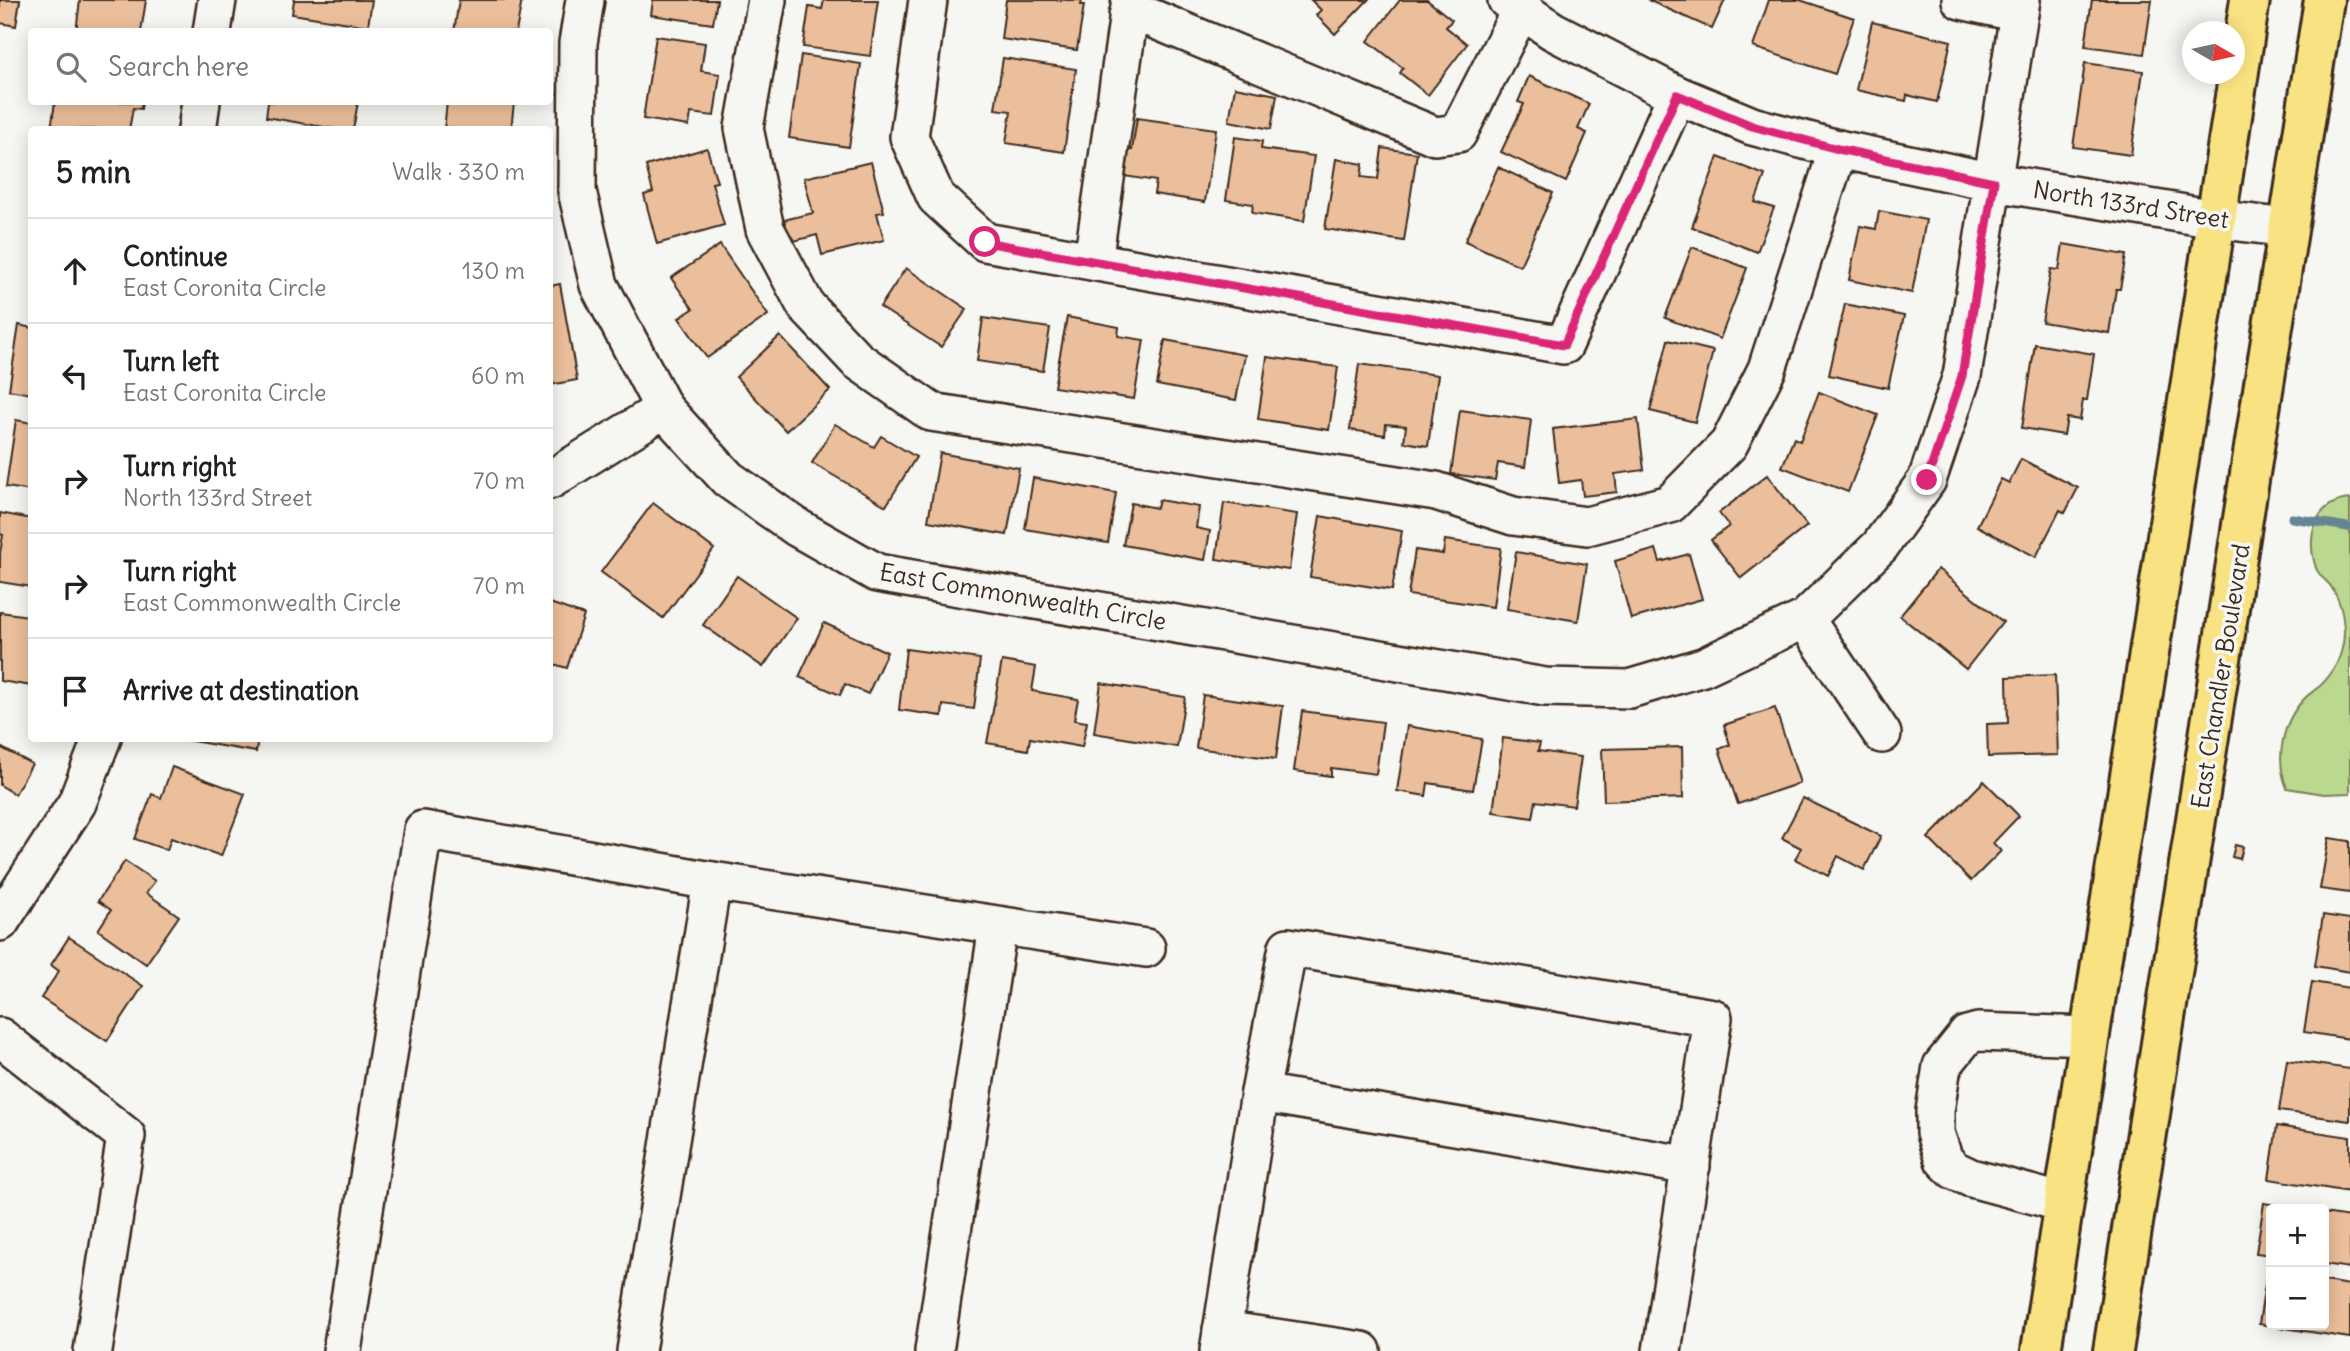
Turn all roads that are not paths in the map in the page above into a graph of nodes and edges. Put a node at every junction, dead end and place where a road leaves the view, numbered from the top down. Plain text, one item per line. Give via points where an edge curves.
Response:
1 (217, 0) edge
2 (585, 0) edge
3 (767, 0) edge
4 (928, 0) edge
5 (1961, 0) edge
6 (2250, 0) edge
7 (2324, 0) edge
8 (1514, 5) edge
9 (2020, 7) edge
10 (1129, 8) edge
11 (213, 28) edge
12 (1677, 95) junction
13 (201, 105) edge
14 (198, 126) edge
15 (1838, 149) junction
16 (1994, 182) junction
17 (2215, 219) junction
18 (2288, 228) junction
19 (1093, 261) junction
20 (664, 408) junction
21 (553, 478) edge
22 (1805, 619) junction
23 (1882, 734) dead end
24 (100, 742) edge
25 (712, 881) junction
26 (0, 922) edge
27 (998, 926) junction
28 (1146, 948) dead end
29 (2090, 1036) junction
30 (0, 1037) edge
31 (1260, 1093) junction
32 (1691, 1166) junction
33 (2064, 1203) junction
34 (1220, 1341) edge
35 (93, 1351) edge
36 (342, 1351) edge
37 (636, 1351) edge
38 (934, 1351) edge
39 (1362, 1351) edge
40 (1662, 1351) edge
41 (2041, 1351) edge
42 (2113, 1351) edge

1 - 11 street
2 - 20 street, East Commonwealth Circle via 578,43 577,191 599,285
3 - 15 street via 744,128 765,229 806,306 857,360 931,412 1436,491 1513,516 1587,526 1670,503 1729,444 1767,369
4 - 19 street via 909,137 936,197 985,242
5 - 9 street
6 - 17 main road
7 - 18 main road, East Chandler Boulevard
8 - 10 street via 1458,133 1435,136
8 - 12 street, North 133rd Street via 1553,31
9 - 16 street, East Commonwealth Circle
10 - 19 street
12 - 15 street, North 133rd Street via 1752,126
12 - 19 street via 1564,345
13 - 14 street
15 - 16 street, North 133rd Street
16 - 17 street, North 133rd Street
16 - 22 street, East Commonwealth Circle via 1962,376 1927,480 1880,546
17 - 18 street, North 133rd Street
17 - 29 main road
18 - 42 main road, East Chandler Boulevard
20 - 21 street
20 - 22 street, East Commonwealth Circle via 728,479 798,528 877,573 1545,687 1629,689 1703,667
22 - 23 street
24 - 26 street via 77,803
25 - 27 street
25 - 36 street via 423,830
25 - 37 street
27 - 28 street
27 - 38 street
29 - 33 main road
29 - 33 street via 1967,1035 1942,1066 1938,1086 1935,1133 1944,1160 1954,1170
30 - 35 street via 126,1136
31 - 32 street
31 - 32 street via 1288,947 1713,1018
31 - 34 street
32 - 40 street
33 - 41 main road
34 - 39 street

